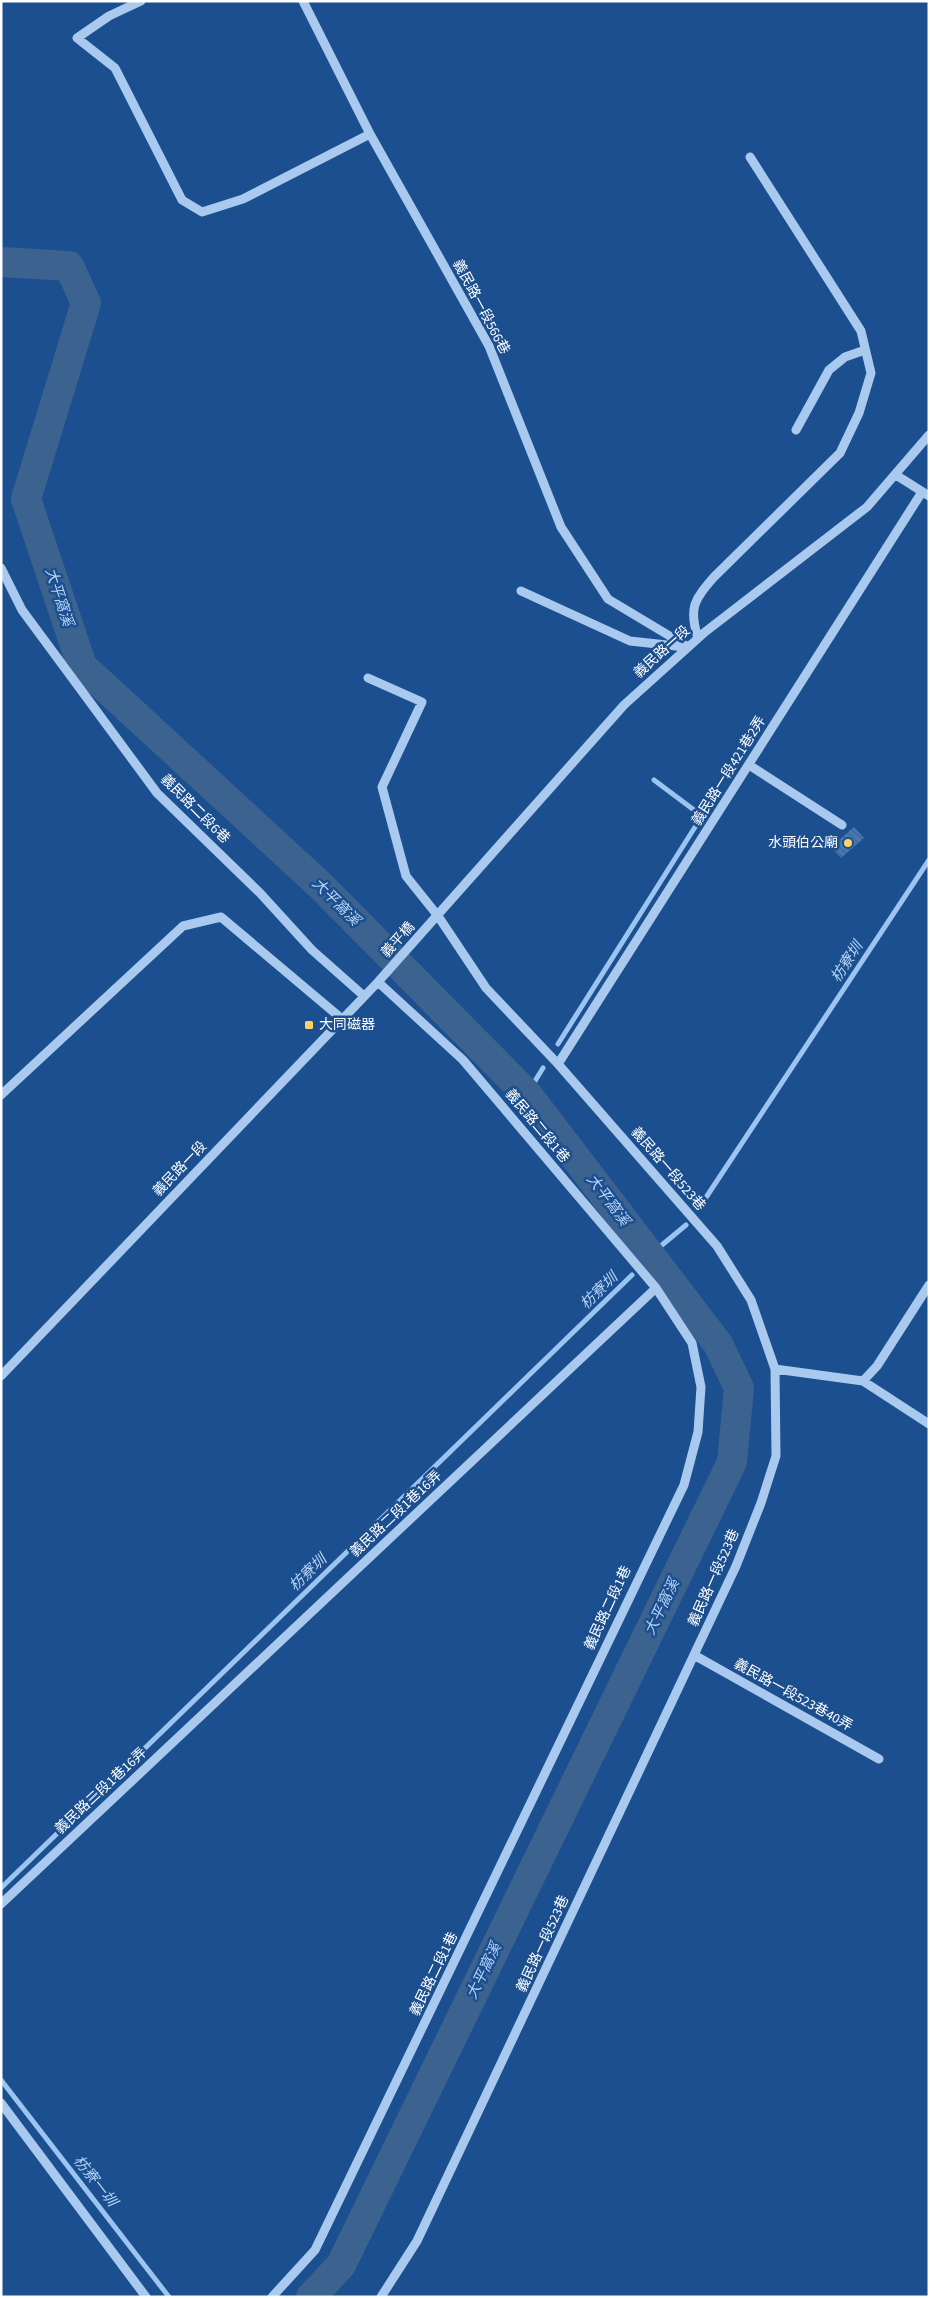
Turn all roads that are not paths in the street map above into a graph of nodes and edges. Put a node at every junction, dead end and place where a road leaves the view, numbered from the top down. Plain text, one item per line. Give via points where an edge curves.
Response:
1 (141, 1) edge
2 (303, 1) edge
3 (370, 134) junction
4 (750, 157) dead end
5 (865, 350) junction
6 (796, 430) dead end
7 (929, 435) edge
8 (896, 474) junction
9 (925, 494) edge
10 (1, 568) edge
11 (521, 591) dead end
12 (698, 638) junction
13 (688, 647) junction
14 (368, 678) dead end
15 (748, 765) junction
16 (842, 825) dead end
17 (438, 916) junction
18 (378, 982) junction
19 (364, 996) junction
20 (342, 1019) junction
21 (558, 1064) junction
22 (1, 1095) edge
23 (929, 1285) edge
24 (656, 1288) junction
25 (775, 1369) junction
26 (1, 1376) edge
27 (863, 1382) junction
28 (929, 1424) edge
29 (694, 1655) junction
30 (879, 1759) dead end
31 (1, 1904) edge
32 (1, 2103) edge
33 (146, 2297) edge
34 (272, 2297) edge
35 (381, 2297) edge

1 - 3 street via 109,16 77,38 115,68 182,200 202,212 243,199
2 - 3 street, 義民路一段566巷
3 - 13 street, 義民路一段566巷 via 488,346 561,527 608,599
4 - 5 street via 861,331
5 - 6 street via 845,357 829,370
5 - 12 street via 870,373 859,413 840,453 696,598 693,621
7 - 8 street, 義民路一段
8 - 9 street
8 - 12 street, 義民路一段 via 867,506
9 - 15 street, 義民路一段421巷2弄
10 - 19 street, 義民路二段6巷 via 22,610 157,793 260,893 312,950
11 - 13 street via 630,641
12 - 13 street, 義民路一段
13 - 17 street, 義民路一段 via 624,705
14 - 17 street, 義民路一段523巷 via 422,702 382,787 406,876
15 - 16 street
15 - 21 street, 義民路一段421巷2弄
17 - 18 street, 義平橋
17 - 21 street, 義民路一段523巷 via 486,988
18 - 19 street, 義民路一段
18 - 24 street, 義民路二段1巷 via 463,1060
19 - 20 street, 義民路一段
20 - 22 street via 220,917 183,926
20 - 26 street, 義民路一段
21 - 25 street, 義民路一段523巷 via 717,1246 751,1300
23 - 27 street via 877,1366
24 - 31 street, 義民路二段1巷16弄
24 - 34 street, 義民路二段1巷 via 692,1343 701,1387 698,1432 684,1485 315,2250
25 - 27 street
25 - 29 street, 義民路一段523巷 via 776,1456 736,1566
27 - 28 street
29 - 30 street, 義民路一段523巷40弄
29 - 35 street, 義民路一段523巷 via 416,2241
32 - 33 street

